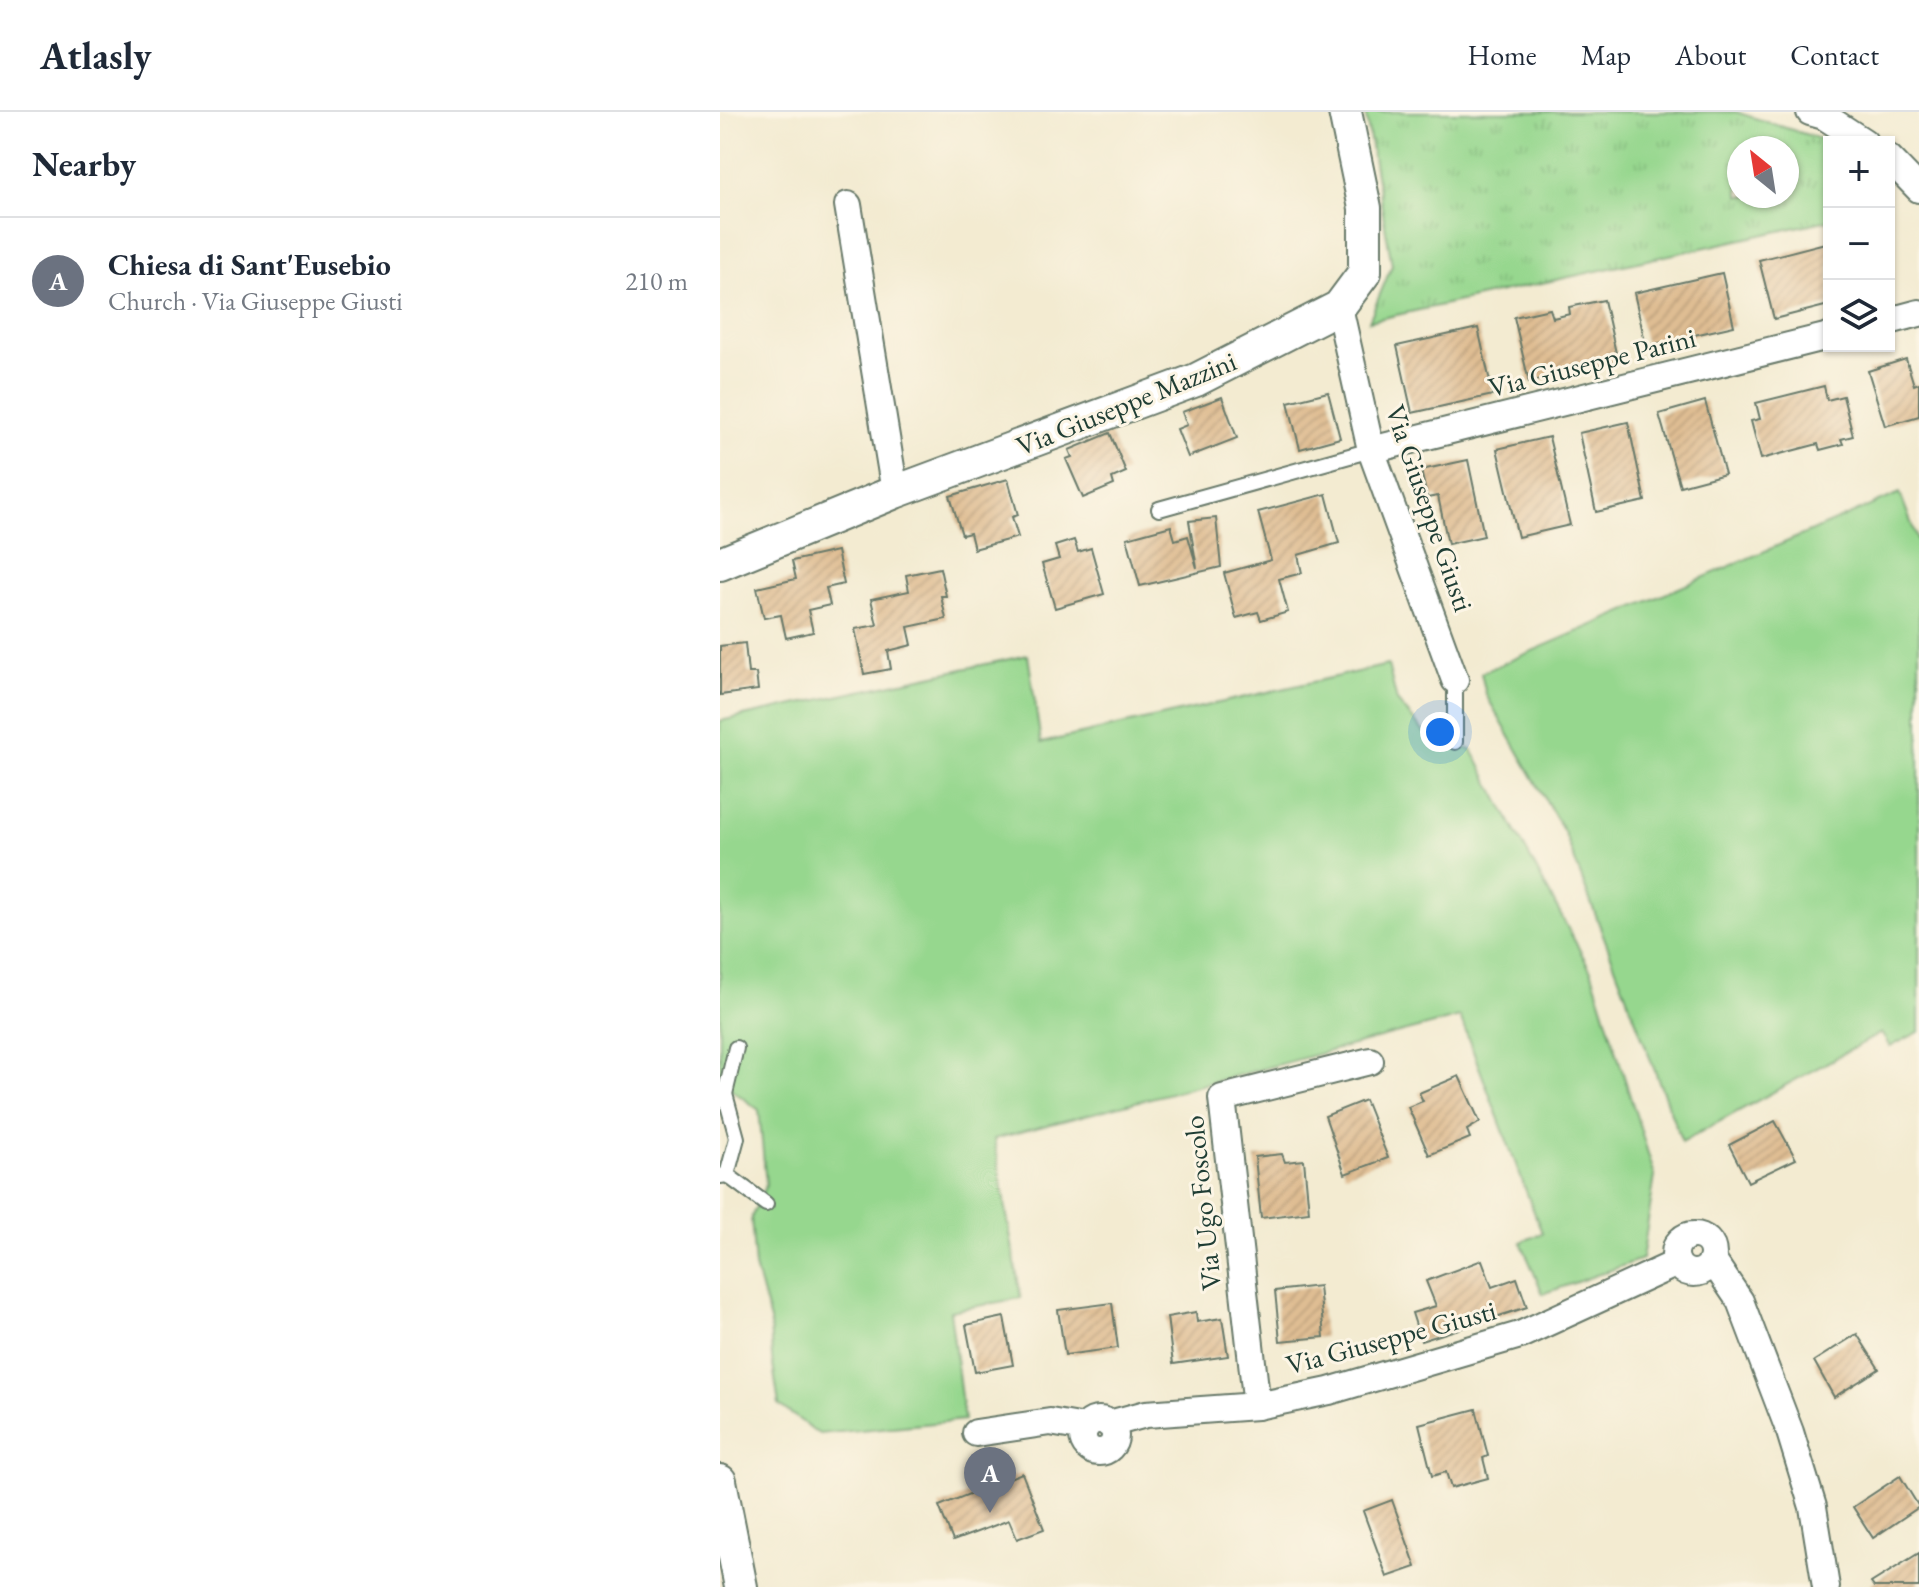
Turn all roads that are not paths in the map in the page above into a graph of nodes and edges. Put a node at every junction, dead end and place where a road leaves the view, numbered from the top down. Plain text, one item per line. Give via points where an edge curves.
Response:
1 (1345, 112) edge
2 (1821, 113) edge
3 (1855, 136) edge
4 (1895, 164) edge
5 (1919, 189) edge
6 (848, 205) dead end
7 (1339, 307) junction
8 (1919, 313) edge
9 (1895, 319) edge
10 (1823, 337) edge
11 (1371, 450) junction
12 (895, 492) junction
13 (1159, 509) dead end
14 (720, 564) edge
15 (1455, 680) joint
16 (1455, 742) dead end
17 (736, 1048) dead end
18 (1370, 1061) dead end
19 (723, 1094) edge
20 (724, 1176) edge
21 (766, 1204) dead end
22 (1257, 1406) junction
23 (976, 1433) dead end
24 (720, 1481) edge
25 (741, 1587) edge
26 (1826, 1587) edge

1 - 7 street, Via Giuseppe Mazzini via 1365,208 1365,272
2 - 3 street
4 - 5 street
6 - 12 street
7 - 11 street, Via Giuseppe Giusti
7 - 12 street, Via Giuseppe Mazzini via 1196,380
8 - 9 street
10 - 11 street, Via Giuseppe Parini
11 - 13 lane
11 - 15 street, Via Giuseppe Giusti
12 - 14 street, Via Giuseppe Mazzini
15 - 16 lane
17 - 19 lane
18 - 22 street, Via Ugo Foscolo via 1222,1098
19 - 20 lane via 737,1138
20 - 21 lane
22 - 23 street, Via Giuseppe Giusti via 1146,1414 1097,1426 1050,1422
22 - 26 street, Via Giuseppe Giusti via 1329,1391 1520,1335 1677,1263 1676,1246 1682,1238 1702,1236 1740,1301 1790,1432 1813,1507
24 - 25 street

